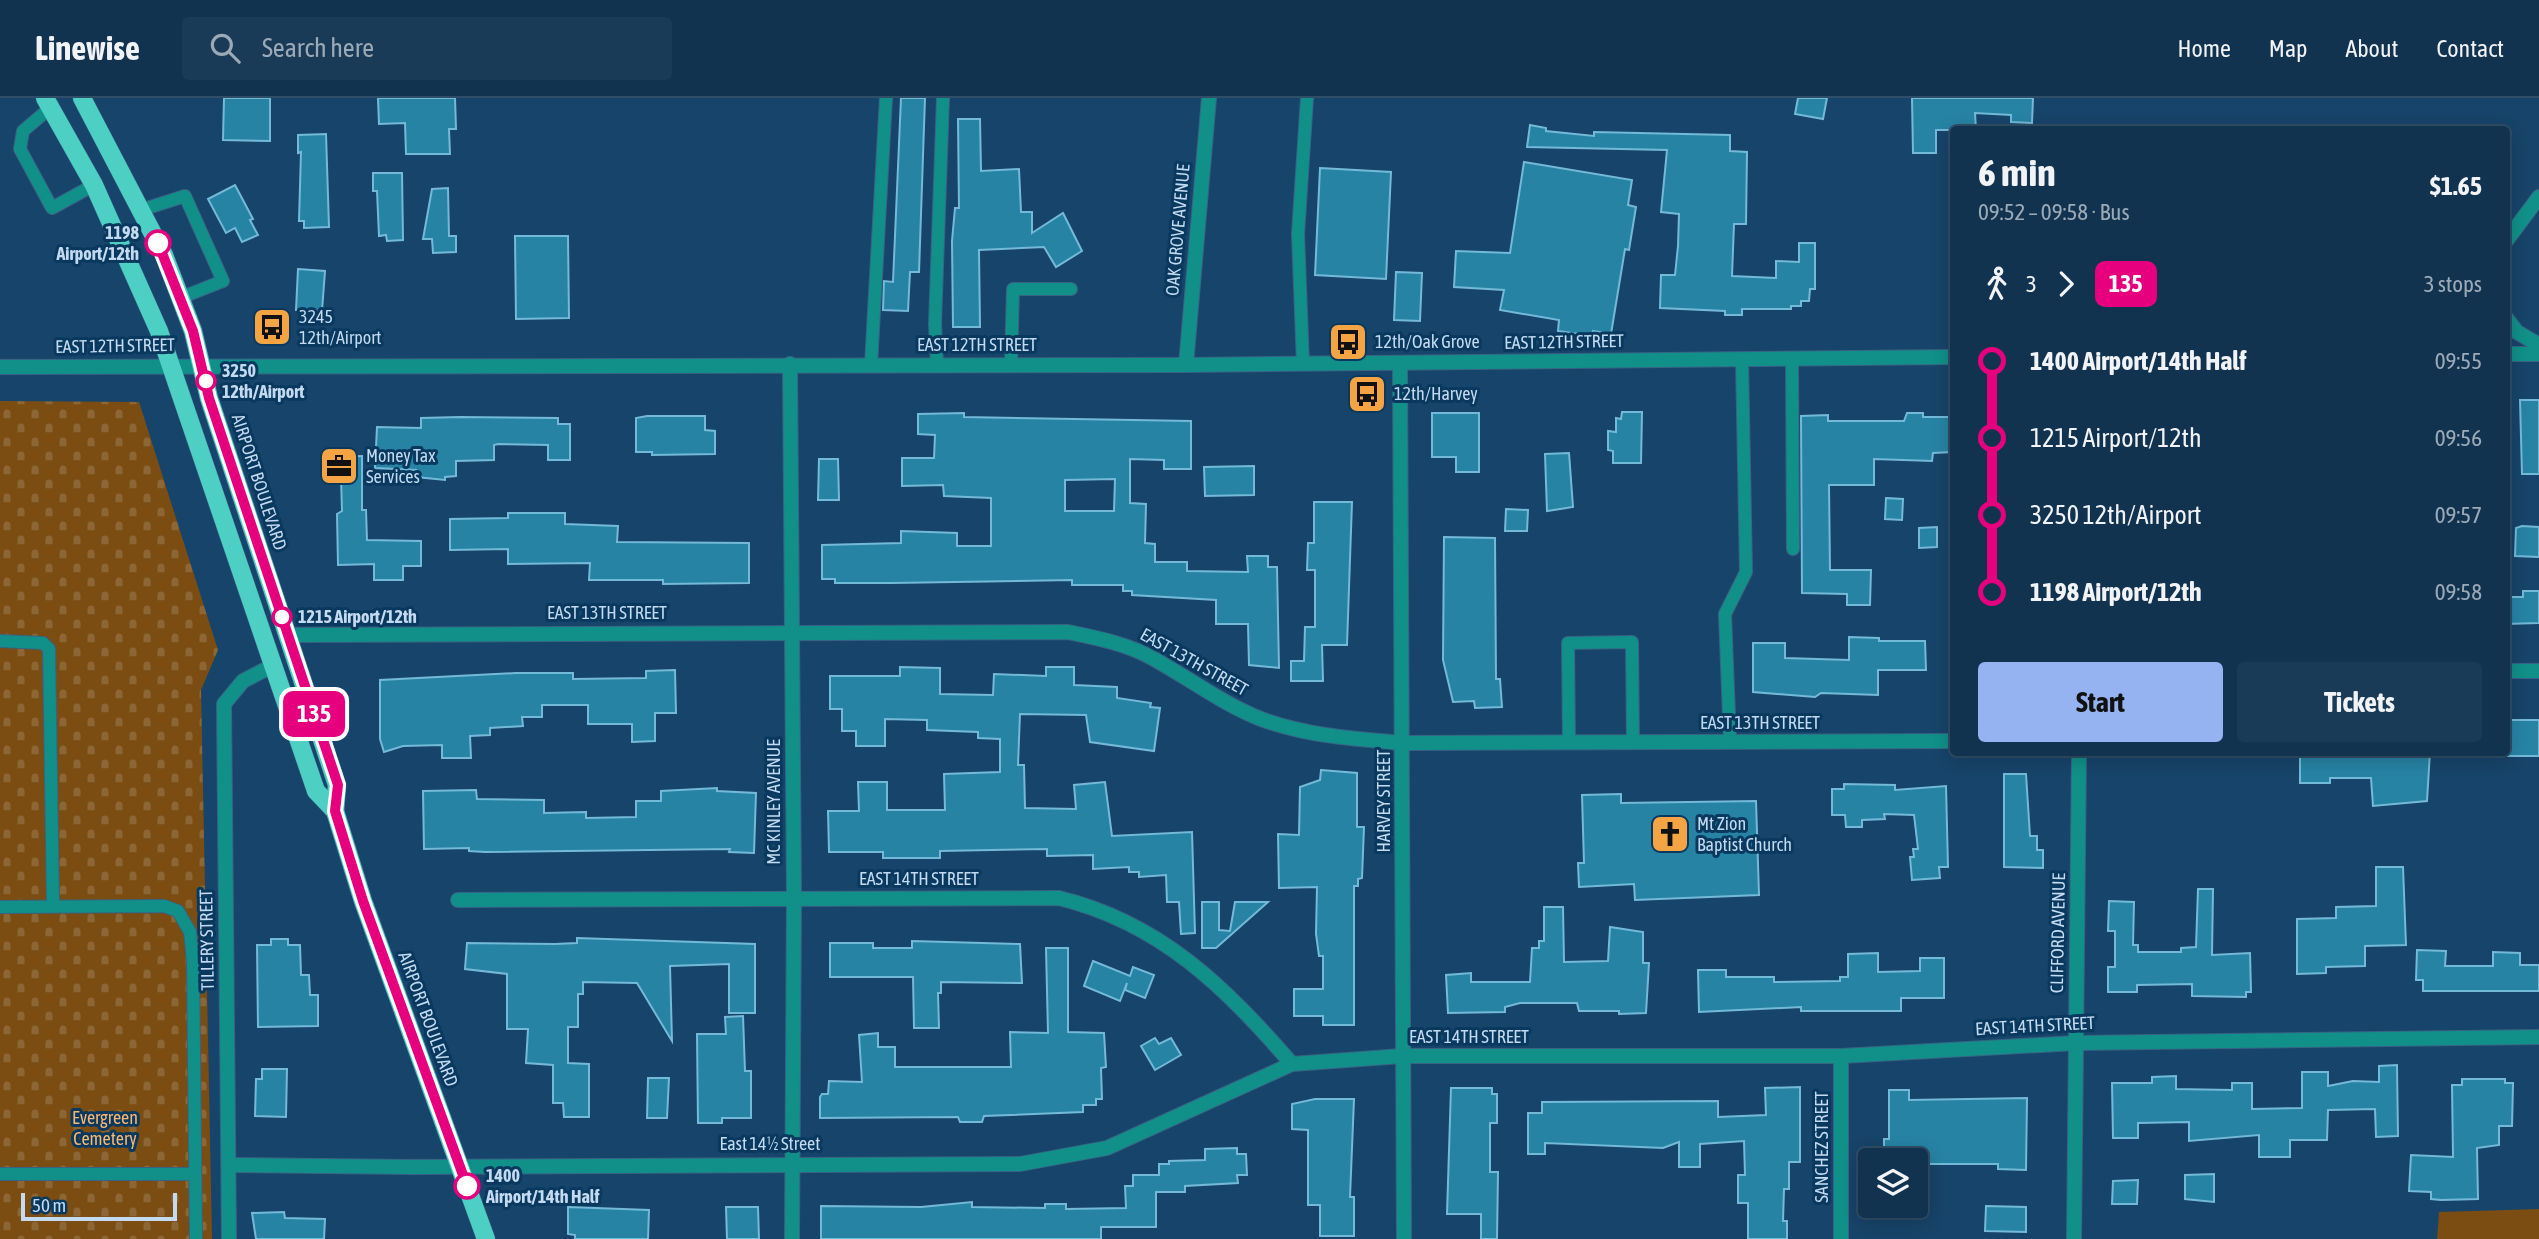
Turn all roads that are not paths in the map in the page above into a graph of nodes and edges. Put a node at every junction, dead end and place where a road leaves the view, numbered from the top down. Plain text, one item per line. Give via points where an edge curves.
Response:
1 (82, 98) edge
2 (886, 98) edge
3 (943, 98) edge
4 (1209, 98) edge
5 (1307, 98) edge
6 (48, 103) edge
7 (94, 185) junction
8 (2539, 197) edge
9 (141, 210) junction
10 (2510, 236) edge
11 (1071, 289) dead end
12 (180, 298) junction
13 (2510, 323) edge
14 (2539, 345) edge
15 (2510, 354) edge
16 (2539, 354) edge
17 (1950, 357) edge
18 (1792, 358) junction
19 (1742, 359) junction
20 (1400, 363) junction
21 (203, 364) junction
22 (790, 364) junction
23 (937, 364) junction
24 (1303, 364) junction
25 (171, 365) junction
26 (871, 365) junction
27 (1012, 365) junction
28 (1186, 365) junction
29 (0, 367) edge
30 (1793, 549) dead end
31 (792, 631) junction
32 (288, 635) junction
33 (0, 641) edge
34 (272, 666) junction
35 (2510, 671) edge
36 (2539, 671) edge
37 (1730, 741) junction
38 (1950, 741) edge
39 (1403, 743) junction
40 (1569, 743) junction
41 (1633, 743) junction
42 (2079, 756) edge
43 (335, 811) junction
44 (794, 898) junction
45 (458, 900) dead end
46 (53, 906) junction
47 (0, 907) edge
48 (2539, 1037) edge
49 (2076, 1043) junction
50 (1402, 1056) junction
51 (1841, 1056) junction
52 (1292, 1064) junction
53 (791, 1163) junction
54 (229, 1165) junction
55 (460, 1165) junction
56 (0, 1174) edge
57 (195, 1174) junction
58 (196, 1239) edge
59 (229, 1239) edge
60 (486, 1239) edge
61 (792, 1239) edge
62 (1404, 1239) edge
63 (1841, 1239) edge
64 (2074, 1239) edge

1 - 9 main road, AIRPORT BOULEVARD
2 - 26 lane
3 - 23 lane via 934,324
4 - 28 street, OAK GROVE AVENUE
5 - 24 lane via 1298,234
6 - 7 main road, AIRPORT BOULEVARD
6 - 7 lane via 23,131 20,149 52,208
7 - 25 main road, AIRPORT BOULEVARD
8 - 10 street
9 - 12 main road, AIRPORT BOULEVARD
9 - 12 lane via 185,196 223,281
11 - 27 lane via 1013,289
12 - 21 main road, AIRPORT BOULEVARD
13 - 14 street
15 - 16 street
17 - 18 street, EAST 12TH STREET
18 - 19 street, EAST 12TH STREET
18 - 30 lane
19 - 20 street, EAST 12TH STREET
19 - 37 lane via 1746,572 1725,614
20 - 24 street, EAST 12TH STREET
20 - 39 street, HARVEY STREET
21 - 22 street, EAST 12TH STREET
21 - 25 street, EAST 12TH STREET
21 - 32 main road, AIRPORT BOULEVARD via 209,398
22 - 26 street, EAST 12TH STREET
22 - 31 street, MC KINLEY AVENUE
23 - 26 street, EAST 12TH STREET
23 - 27 street, EAST 12TH STREET
24 - 28 street, EAST 12TH STREET
25 - 29 street, EAST 12TH STREET
25 - 34 main road, AIRPORT BOULEVARD
27 - 28 street, EAST 12TH STREET
31 - 32 street, EAST 13TH STREET
31 - 39 street, EAST 13TH STREET via 1035,631 1098,638 1153,658 1261,719 1304,732
31 - 44 street, MC KINLEY AVENUE
32 - 43 main road, AIRPORT BOULEVARD via 338,785
33 - 46 lane via 43,643 49,649
34 - 43 main road, AIRPORT BOULEVARD via 316,791
34 - 54 street, TILLERY STREET via 243,681 224,704
35 - 36 street
37 - 38 street, EAST 13TH STREET
37 - 41 street, EAST 13TH STREET
39 - 40 street, EAST 13TH STREET
39 - 50 street, HARVEY STREET
40 - 41 street, EAST 13TH STREET
40 - 41 lane via 1568,643 1632,642
42 - 49 street, CLIFFORD AVENUE
43 - 55 main road, AIRPORT BOULEVARD via 363,901
44 - 45 street, EAST 14TH STREET
44 - 52 street, EAST 14TH STREET via 1059,898 1093,906 1135,924 1174,950 1242,1007
44 - 53 street, MC KINLEY AVENUE
46 - 47 lane
46 - 57 lane via 164,906 178,911 190,932
48 - 49 street, EAST 14TH STREET
49 - 51 street, EAST 14TH STREET
49 - 64 street, CLIFFORD AVENUE
50 - 51 street, EAST 14TH STREET
50 - 52 street, EAST 14TH STREET
50 - 62 street, HARVEY STREET
51 - 63 street, SANCHEZ STREET
52 - 53 street, East 14½ Street via 1107,1148 1020,1164
53 - 55 street, East 14½ Street
53 - 61 street, MC KINLEY AVENUE
54 - 55 street, East 14½ Street
54 - 59 street, TILLERY STREET
55 - 60 main road, AIRPORT BOULEVARD
56 - 57 lane
57 - 58 lane

